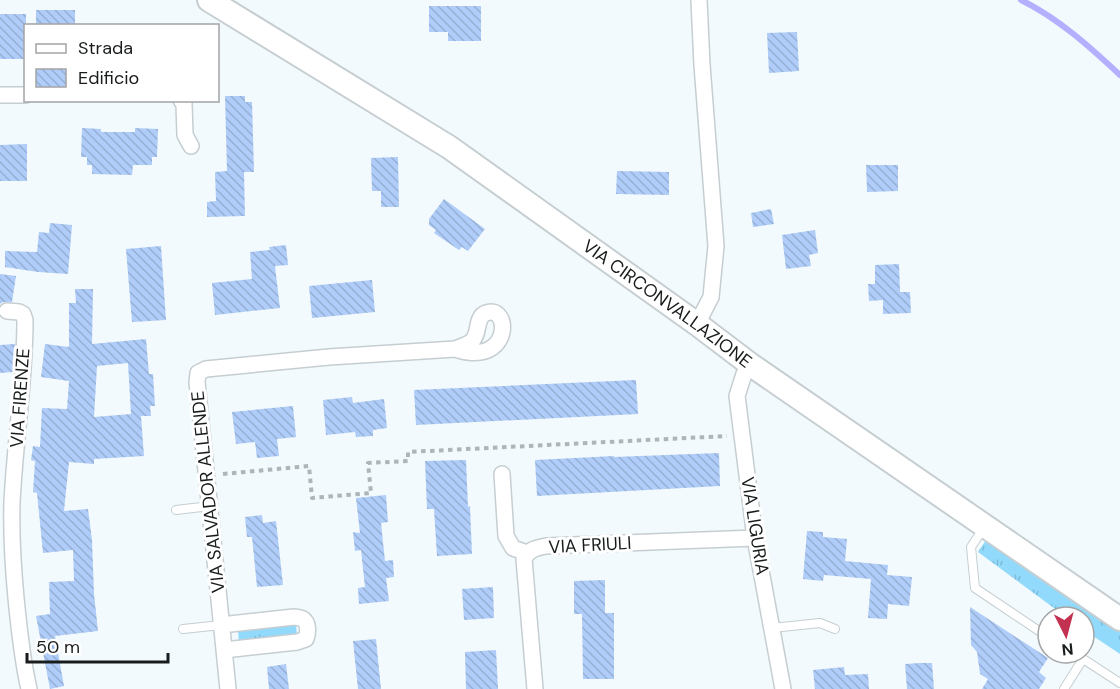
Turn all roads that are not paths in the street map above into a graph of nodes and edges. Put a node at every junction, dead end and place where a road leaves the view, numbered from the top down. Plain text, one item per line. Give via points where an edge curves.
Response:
1 (209, 0) edge
2 (699, 0) edge
3 (0, 95) edge
4 (24, 95) edge
5 (183, 102) edge
6 (191, 146) dead end
7 (7, 311) dead end
8 (698, 324) junction
9 (455, 349) dead end
10 (751, 365) junction
11 (501, 474) dead end
12 (210, 507) junction
13 (176, 510) dead end
14 (985, 525) junction
15 (6, 536) edge
16 (755, 538) junction
17 (527, 553) junction
18 (1120, 619) edge
19 (221, 625) junction
20 (772, 628) junction
21 (183, 629) dead end
22 (835, 629) dead end
23 (1036, 629) edge
24 (224, 650) junction
25 (1079, 665) edge
26 (1093, 665) edge
27 (1120, 682) edge
28 (29, 689) edge
29 (228, 689) edge
30 (535, 689) edge
31 (783, 689) edge
32 (1064, 689) edge

1 - 8 main road, VIA CIRCONVALLAZIONE via 449,147
2 - 8 street via 716,246 711,297
3 - 4 street
5 - 6 street via 185,135
7 - 15 street, VIA FIRENZE via 23,314 25,320
8 - 10 main road, VIA CIRCONVALLAZIONE
9 - 12 street, VIA SALVADOR ALLENDE via 329,357 206,369 198,373
10 - 14 main road, VIA CIRCONVALLAZIONE
10 - 16 street, VIA LIGURIA via 737,396
11 - 17 street via 506,536 513,548
12 - 13 lane
12 - 19 street, VIA SALVADOR ALLENDE
14 - 18 main road, VIA CIRCONVALLAZIONE
14 - 23 lane via 971,547 975,588
15 - 28 street, VIA FIRENZE
16 - 17 street, VIA FRIULI via 546,546
16 - 20 street, VIA LIGURIA
17 - 30 street, VIA FRIULI via 524,559
19 - 21 lane
19 - 24 street, VIA SALVADOR ALLENDE
19 - 24 street via 294,617 303,619 308,634 297,642
20 - 22 lane via 820,623
20 - 31 street, VIA LIGURIA
24 - 29 street, VIA SALVADOR ALLENDE
25 - 32 lane
26 - 27 lane

